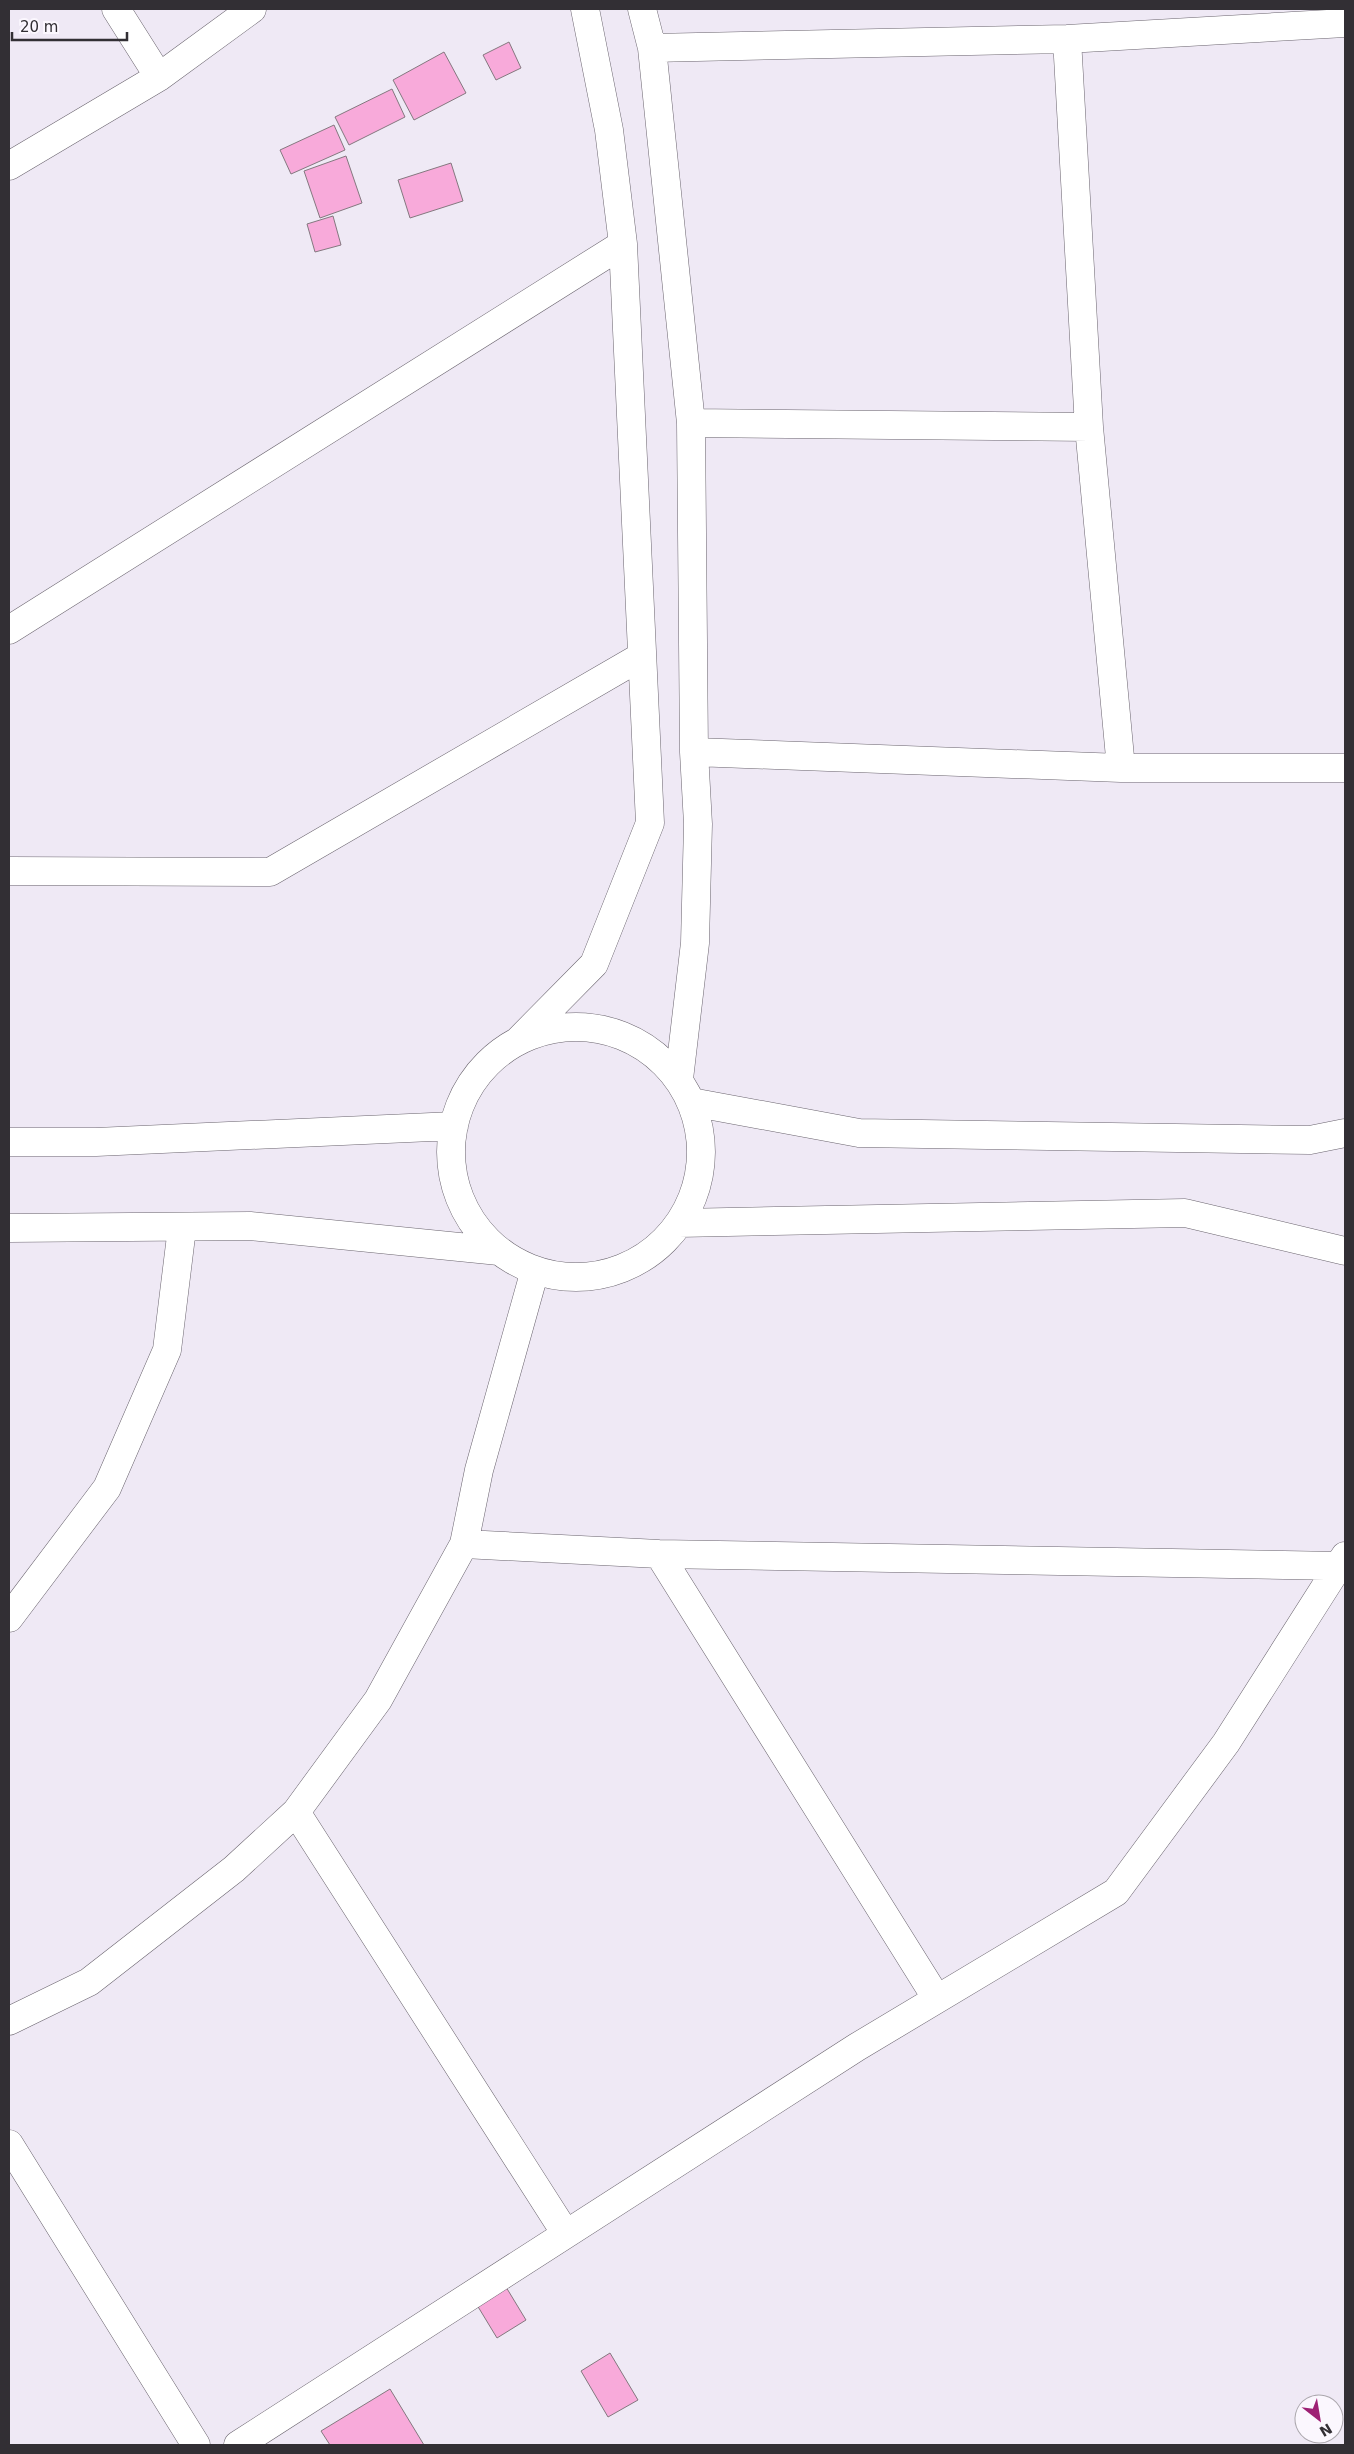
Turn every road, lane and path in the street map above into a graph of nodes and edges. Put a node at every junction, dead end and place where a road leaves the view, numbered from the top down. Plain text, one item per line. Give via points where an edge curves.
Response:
1 (116, 9) edge
2 (252, 9) edge
3 (585, 9) edge
4 (642, 9) edge
5 (1345, 23) edge
6 (1067, 39) junction
7 (652, 48) junction
8 (159, 77) junction
9 (9, 166) edge
10 (623, 244) junction
11 (691, 423) junction
12 (1089, 427) junction
13 (9, 630) edge
14 (642, 656) junction
15 (694, 752) junction
16 (1122, 768) junction
17 (1345, 768) edge
18 (9, 871) edge
19 (518, 1041) junction
20 (685, 1090) junction
21 (454, 1126) junction
22 (1345, 1133) edge
23 (9, 1142) edge
24 (679, 1223) junction
25 (9, 1228) edge
26 (182, 1228) junction
27 (499, 1251) junction
28 (1345, 1251) edge
29 (535, 1270) junction
30 (464, 1544) junction
31 (659, 1554) junction
32 (1342, 1561) edge
33 (9, 1618) edge
34 (296, 1812) junction
35 (937, 1999) junction
36 (9, 2021) edge
37 (9, 2144) edge
38 (566, 2234) junction
39 (196, 2445) edge
40 (238, 2445) edge

1 - 8 street
2 - 8 street
3 - 10 street via 609,130
4 - 7 street
5 - 6 street
6 - 7 street
6 - 12 street
7 - 11 street
8 - 9 street
10 - 13 street
10 - 14 street
11 - 12 street
11 - 15 street
12 - 16 street
14 - 18 street via 270,872
14 - 19 street via 650,823 594,964
15 - 16 street
15 - 20 street via 698,824 695,943
16 - 17 street
19 - 20 street via 568,1027 610,1032 641,1044 662,1060
19 - 21 street via 476,1076 462,1100
20 - 22 street via 860,1133 1310,1140
20 - 24 street via 699,1126 702,1151 692,1200
21 - 23 street via 96,1142
21 - 27 street via 450,1154 454,1182 464,1208 479,1232
24 - 28 street via 1185,1213
24 - 29 street via 640,1259 615,1271 588,1277 561,1277
25 - 26 street
26 - 27 street via 250,1226
26 - 33 street via 168,1350 107,1488
27 - 29 street
29 - 30 street via 479,1470
30 - 31 street
30 - 34 street via 378,1700
31 - 32 street
31 - 35 street
32 - 35 street via 1226,1743 1116,1892
34 - 36 street via 234,1869 88,1982
34 - 38 street
35 - 38 street
37 - 39 street
38 - 40 street

